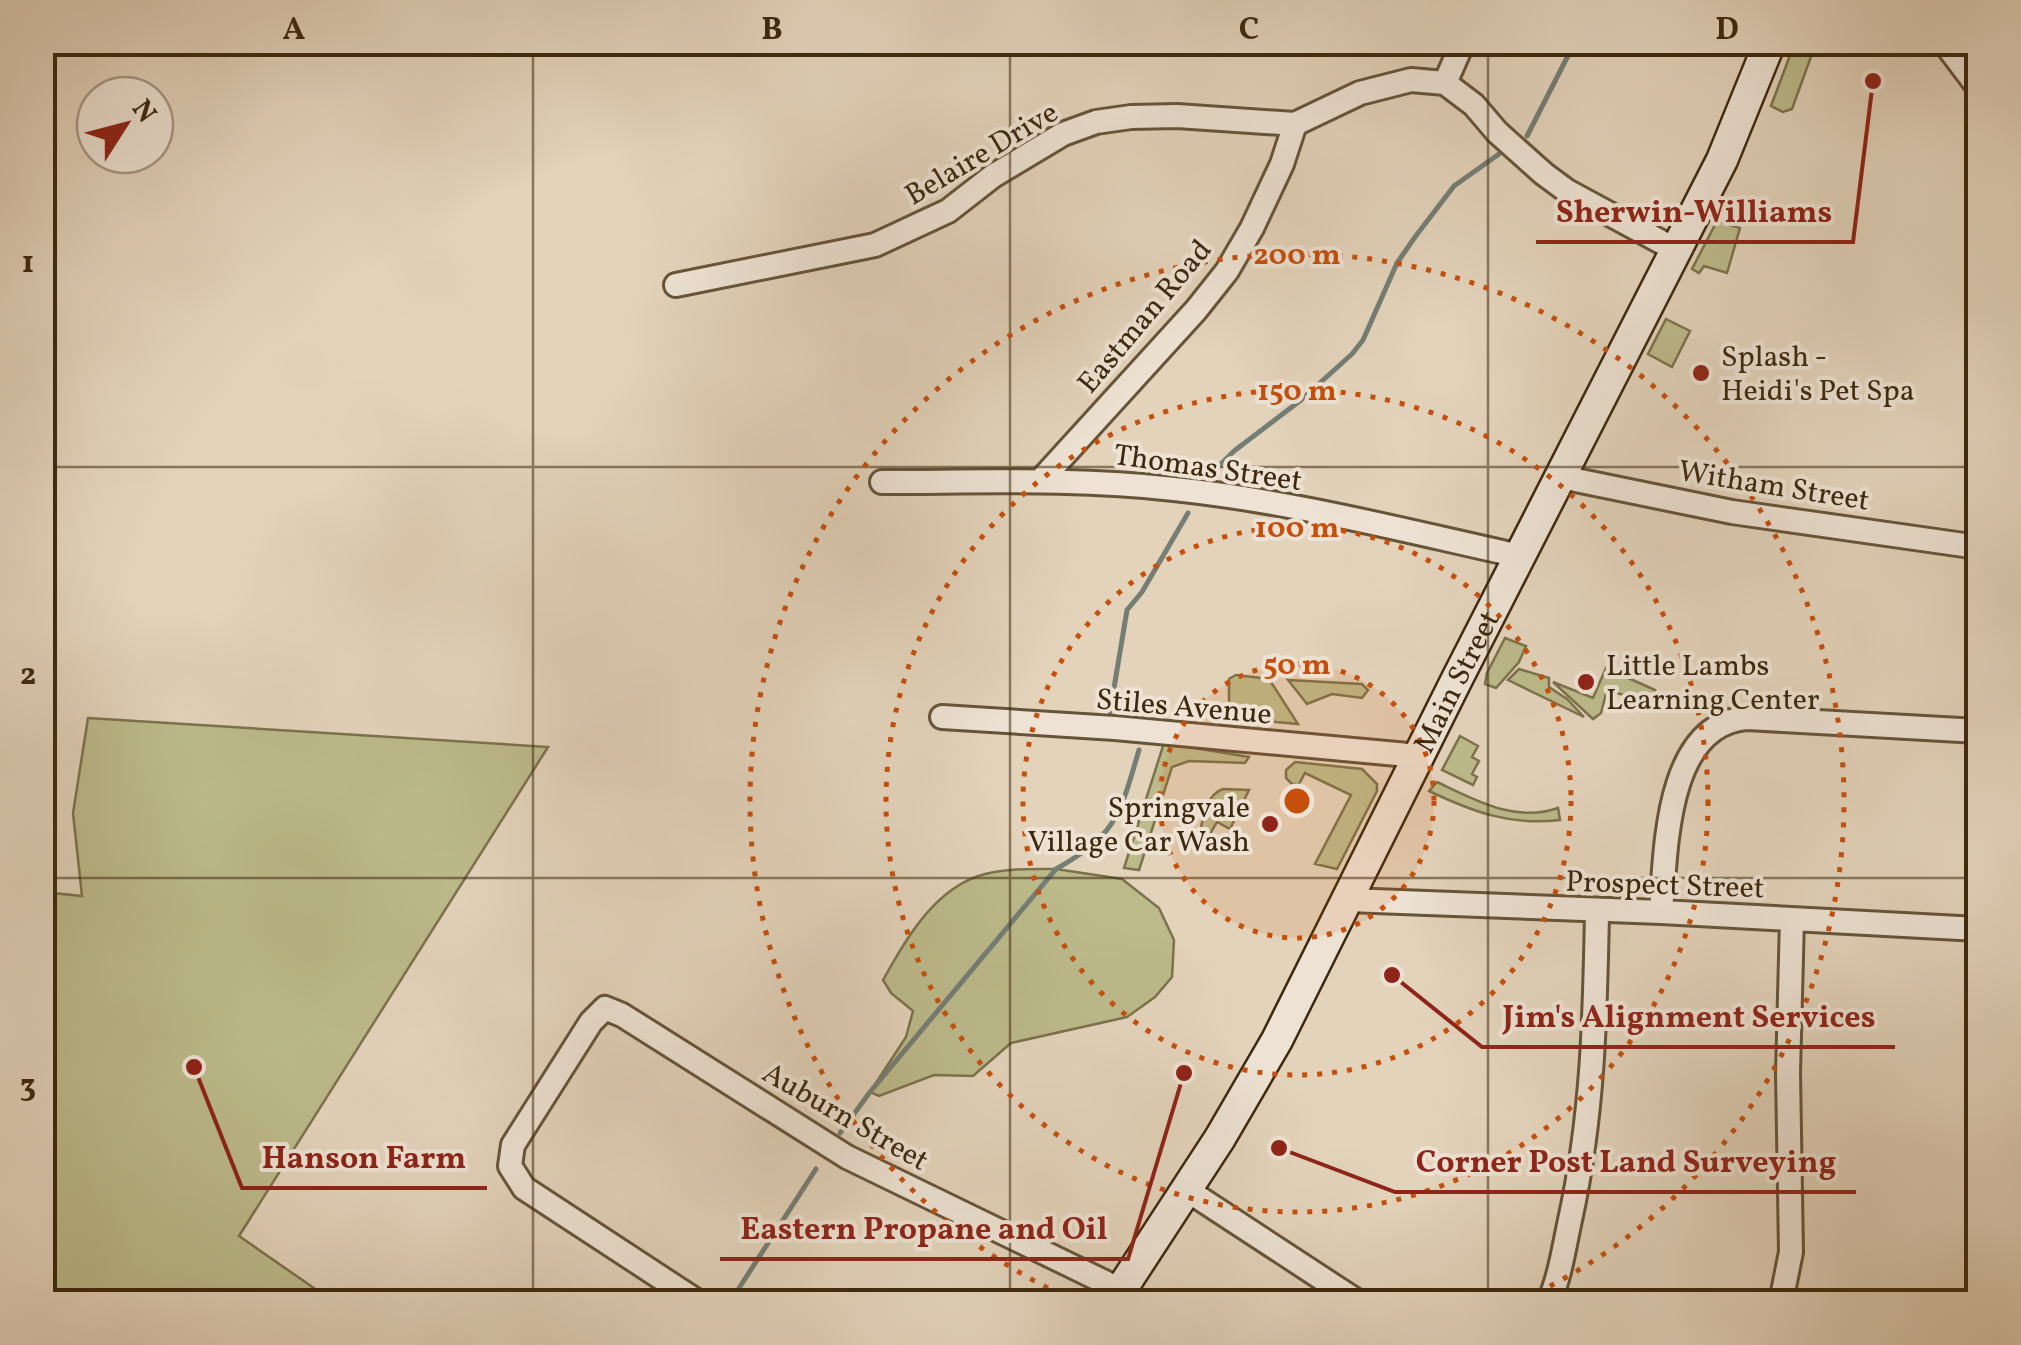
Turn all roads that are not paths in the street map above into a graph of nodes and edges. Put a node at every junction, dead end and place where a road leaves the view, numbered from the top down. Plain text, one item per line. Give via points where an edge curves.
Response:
1 (1463, 42) edge
2 (1770, 42) edge
3 (1944, 42) edge
4 (1445, 83) junction
5 (1978, 86) edge
6 (1295, 124) junction
7 (1676, 250) junction
8 (676, 284) dead end
9 (1561, 477) junction
10 (1042, 479) junction
11 (882, 482) dead end
12 (1978, 546) edge
13 (1520, 556) junction
14 (942, 717) dead end
15 (1978, 732) edge
16 (1420, 756) junction
17 (1348, 900) junction
18 (1597, 912) junction
19 (1661, 912) junction
20 (1792, 919) junction
21 (1978, 929) edge
22 (1188, 1190) junction
23 (1117, 1296) edge
24 (698, 1302) edge
25 (1358, 1302) edge
26 (1548, 1302) edge
27 (1781, 1302) edge

1 - 4 street
2 - 7 main road, Main Street
3 - 5 street
4 - 6 street, Belaire Drive via 1411,80 1360,93
4 - 7 street via 1544,174
6 - 8 street, Belaire Drive via 1177,116 1096,122 993,176 948,211 875,245
6 - 10 street, Eastman Road via 1227,271
7 - 9 main road, Main Street
9 - 12 street, Witham Street via 1732,512
9 - 13 main road, Main Street
10 - 11 street, Thomas Street
10 - 13 street, Thomas Street via 1224,496
13 - 16 main road, Main Street
14 - 16 street, Stiles Avenue
15 - 19 street via 1724,722 1698,744 1676,791
16 - 17 main road, Main Street
17 - 18 street, Prospect Street
17 - 22 main road, Main Street via 1277,1040
18 - 19 street, Prospect Street
18 - 26 street via 1594,1074 1584,1161
19 - 20 street, Prospect Street
20 - 21 street, Prospect Street
20 - 27 street via 1792,1252
22 - 23 main road, Main Street
22 - 25 street
23 - 24 street, Auburn Street via 1063,1260 864,1166 622,1015 602,1009 513,1145 510,1166 524,1188

